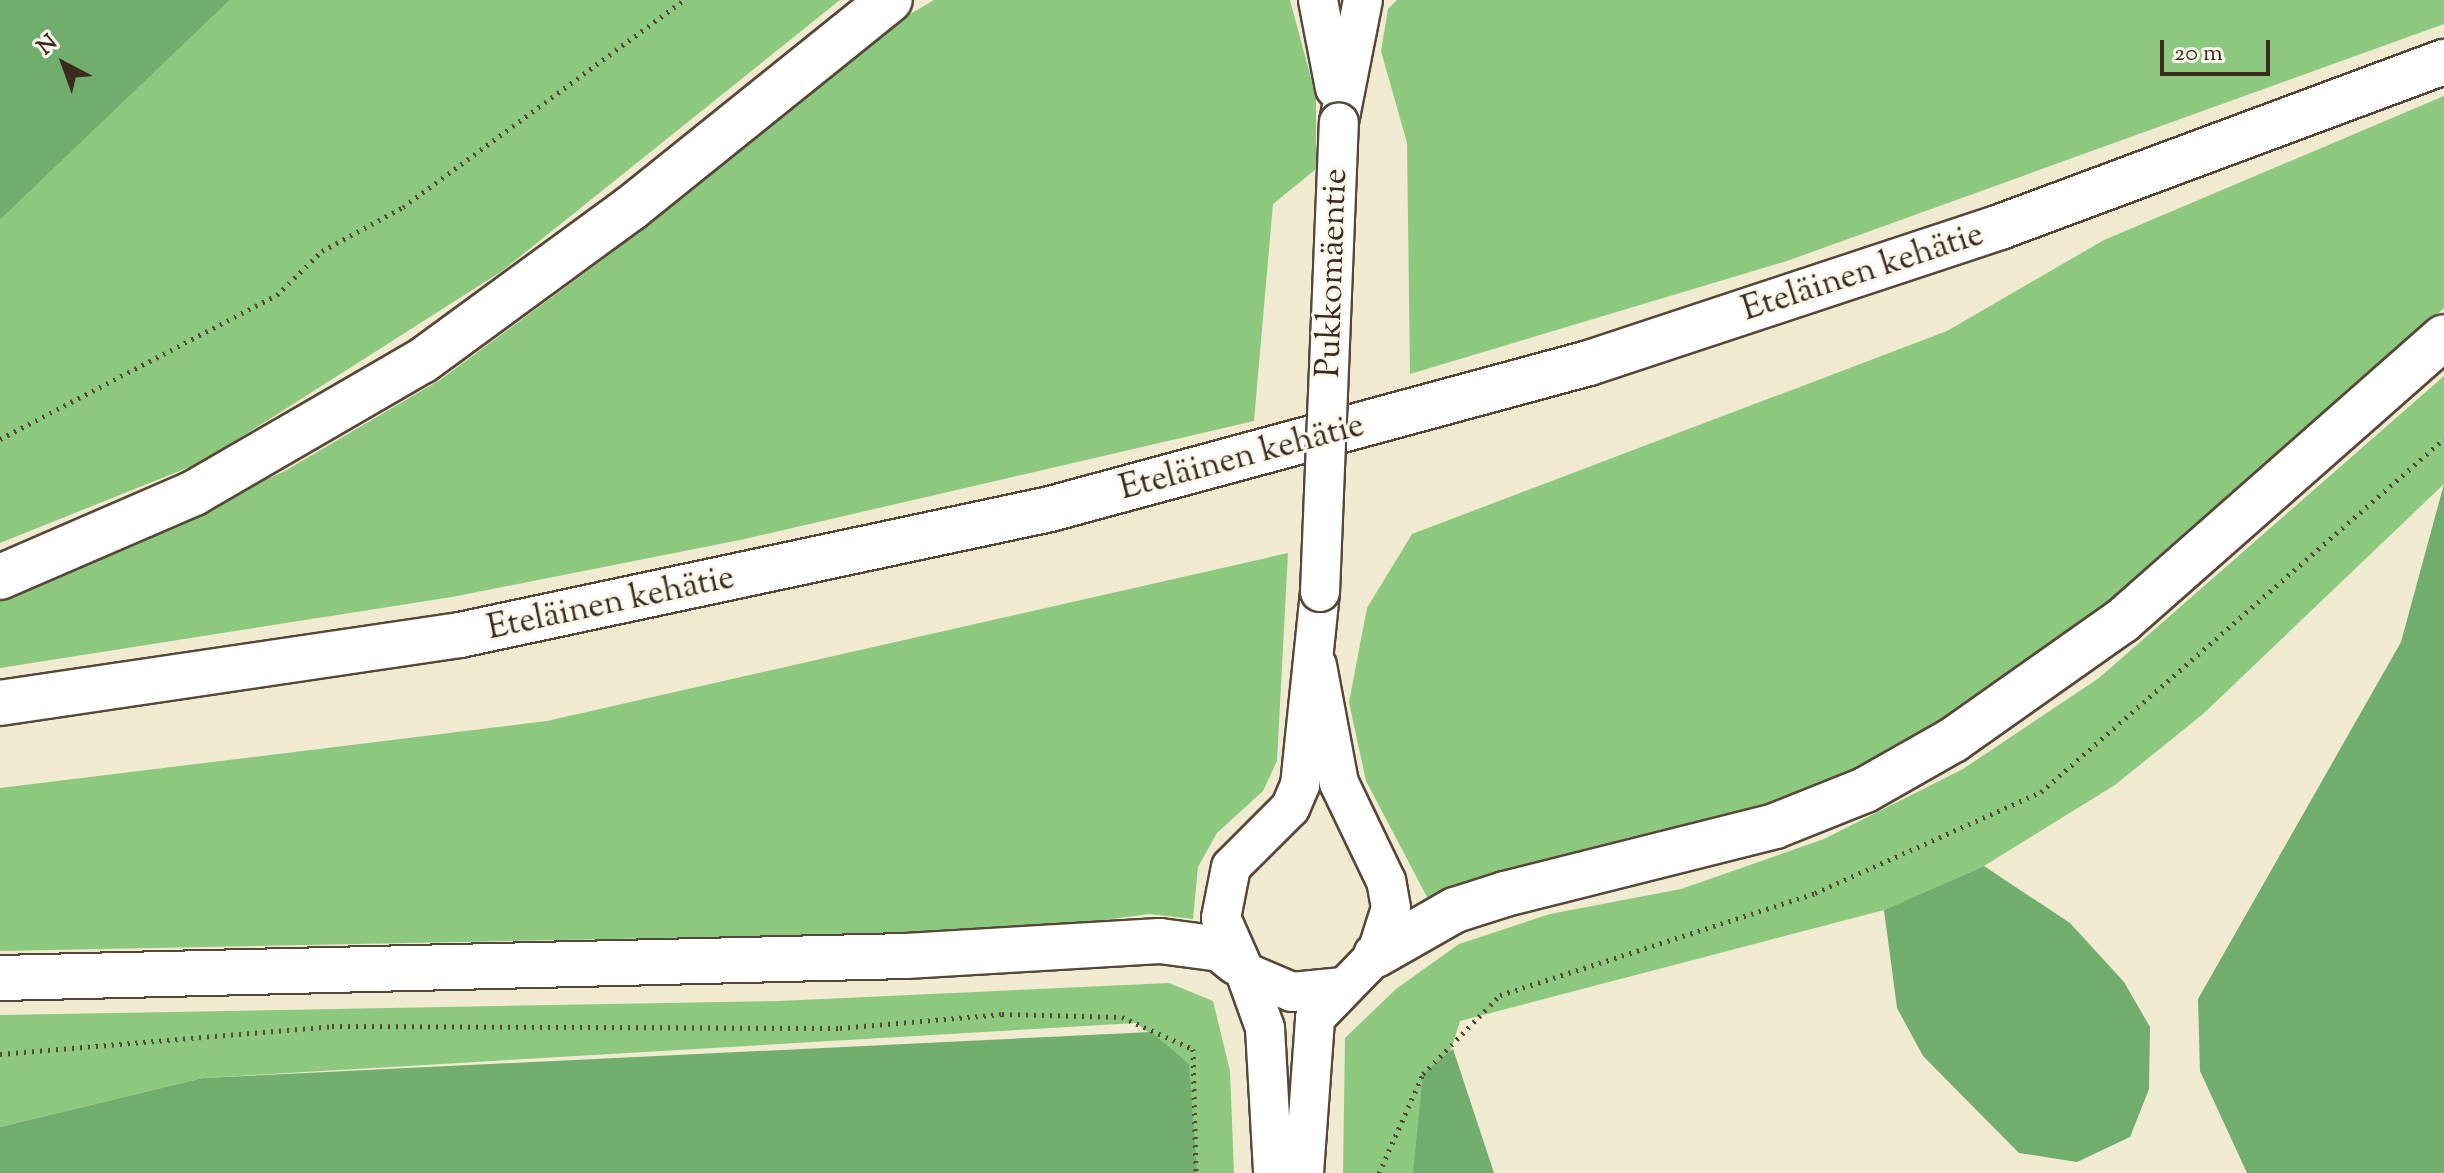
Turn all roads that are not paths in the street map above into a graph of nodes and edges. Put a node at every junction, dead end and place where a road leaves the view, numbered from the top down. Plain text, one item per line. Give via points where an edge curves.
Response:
1 (890, 0) edge
2 (1318, 0) edge
3 (1363, 0) edge
4 (2444, 62) edge
5 (1339, 122) junction
6 (2444, 337) edge
7 (0, 577) edge
8 (1317, 665) junction
9 (0, 703) edge
10 (1376, 955) junction
11 (1241, 967) junction
12 (0, 978) edge
13 (1341, 987) junction
14 (1273, 1173) edge
15 (1304, 1173) edge

1 - 7 highway via 631,208 422,361 194,493
2 - 5 street, Pukkomäentie
3 - 5 street, Pukkomäentie
4 - 9 highway, Eteläinen kehätie via 2133,180 1649,344 1080,501 460,635
5 - 8 street, Pukkomäentie, bridge
6 - 10 highway via 2122,621 1953,740 1865,790 1775,826 1455,910
8 - 10 street, Pukkomäentie via 1339,783 1386,881 1391,908
8 - 11 street, Pukkomäentie via 1300,785 1290,808 1231,867 1222,892 1221,918
10 - 13 street, Pukkomäentie
11 - 12 highway via 1220,949 1160,941 934,955
11 - 13 street via 1292,992
11 - 14 street, Pukkomäentie via 1265,1028
13 - 15 street, Pukkomäentie via 1315,1018 1308,1046

